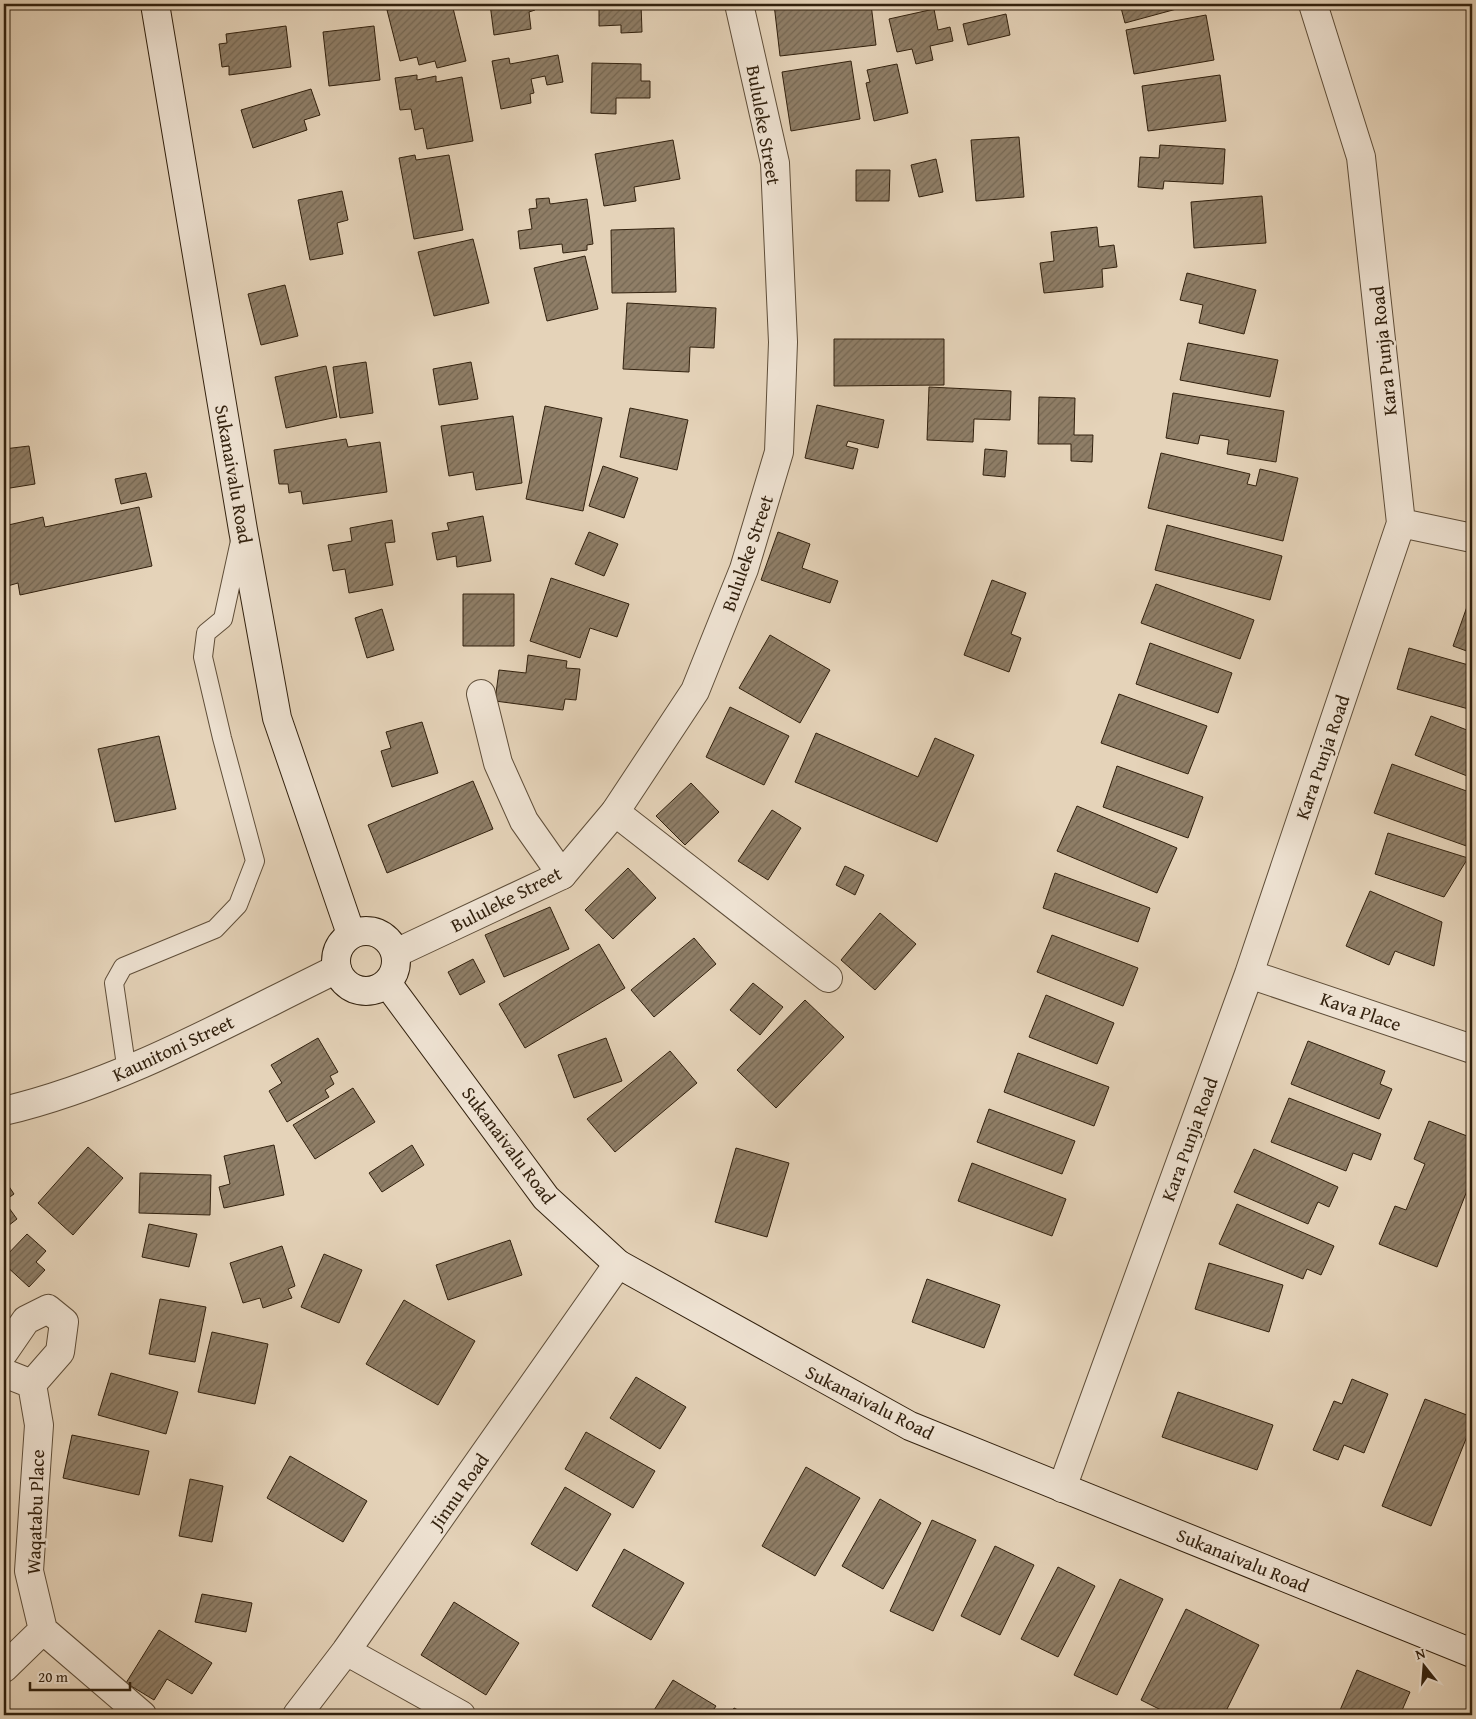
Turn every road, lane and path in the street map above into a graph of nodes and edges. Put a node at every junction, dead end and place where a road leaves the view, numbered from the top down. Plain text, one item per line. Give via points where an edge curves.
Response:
1 (155, 4) edge
2 (740, 4) edge
3 (1313, 4) edge
4 (1401, 522) junction
5 (243, 530) junction
6 (1472, 538) edge
7 (481, 694) dead end
8 (615, 812) junction
9 (562, 875) junction
10 (351, 934) junction
11 (396, 953) junction
12 (337, 969) junction
13 (1249, 974) junction
14 (828, 978) dead end
15 (387, 983) junction
16 (1472, 1049) edge
17 (127, 1072) junction
18 (4, 1111) edge
19 (618, 1264) junction
20 (4, 1352) edge
21 (4, 1373) edge
22 (32, 1384) junction
23 (1062, 1488) junction
24 (43, 1630) junction
25 (346, 1651) junction
26 (1472, 1653) edge
27 (4, 1668) edge
28 (142, 1715) edge
29 (297, 1715) edge
30 (461, 1715) edge

1 - 5 street, Sukanaivalu Road
2 - 8 street, Bululeke Street via 775,163 783,342 779,452 744,570 696,691
3 - 4 street, Kara Punja Road via 1361,156
4 - 6 street
4 - 13 street, Kara Punja Road
5 - 10 street, Sukanaivalu Road via 277,718
5 - 17 lane via 223,619 206,633 203,657 255,861 238,905 215,929 123,967 114,983
7 - 9 street via 498,763 524,821
8 - 9 street, Bululeke Street
8 - 14 street
9 - 11 street, Bululeke Street
10 - 11 street via 362,930 383,935 392,943
10 - 12 street via 339,947
11 - 15 street via 394,974
12 - 15 street via 348,986 358,990 379,989
12 - 17 street, Kaunitoni Street
13 - 16 street, Kava Place
13 - 23 street, Kara Punja Road
15 - 19 street, Sukanaivalu Road via 546,1198
17 - 18 street, Kaunitoni Street via 45,1101
19 - 23 street, Sukanaivalu Road via 910,1426
19 - 25 street, Jinnu Road
20 - 22 street via 26,1320 48,1310 64,1322 60,1352
21 - 22 street
22 - 24 street, Waqatabu Place via 39,1425 29,1571
23 - 26 street, Sukanaivalu Road
24 - 27 street
24 - 28 street
25 - 29 street, Jinnu Road
25 - 30 street

